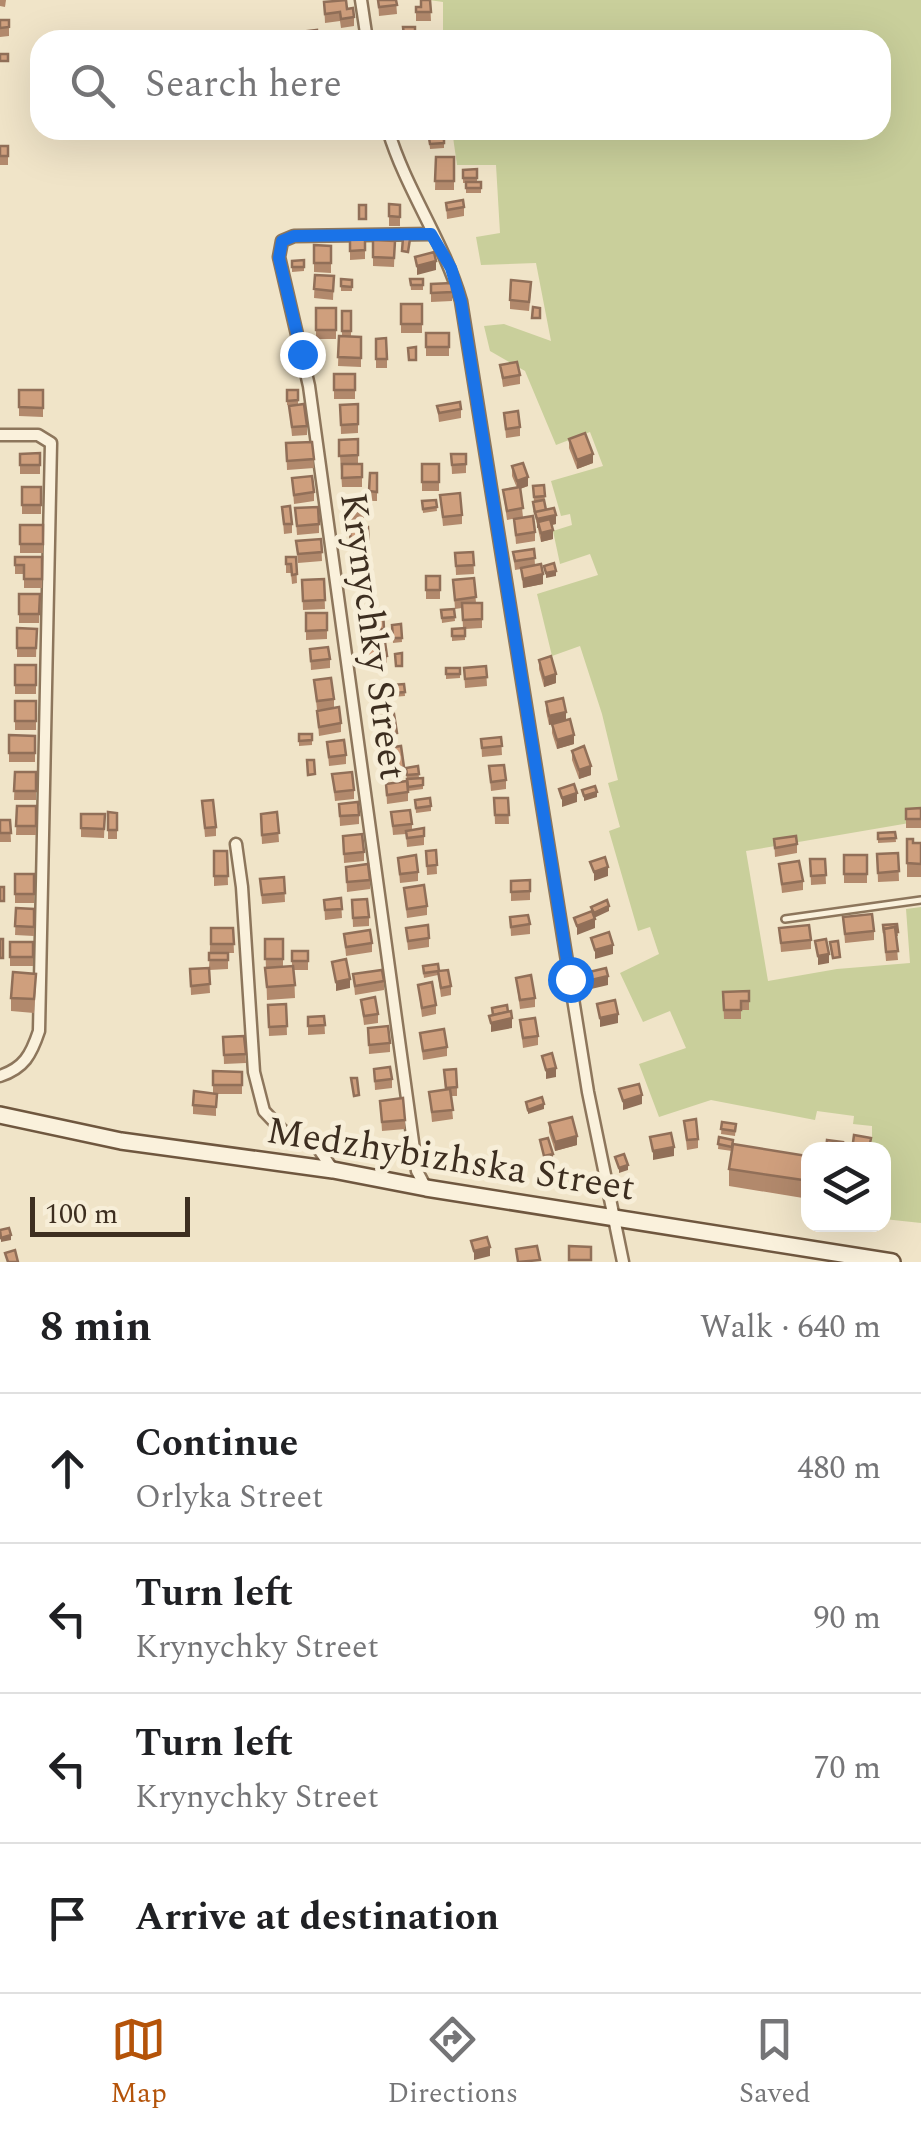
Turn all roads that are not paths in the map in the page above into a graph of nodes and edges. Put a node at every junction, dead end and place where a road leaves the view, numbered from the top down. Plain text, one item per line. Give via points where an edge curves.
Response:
1 (361, 0) edge
2 (366, 30) edge
3 (391, 140) edge
4 (431, 234) junction
5 (0, 435) edge
6 (236, 844) dead end
7 (921, 900) edge
8 (785, 919) dead end
9 (0, 1076) edge
10 (0, 1115) edge
11 (332, 1170) junction
12 (426, 1188) junction
13 (616, 1217) junction
14 (622, 1262) edge
15 (892, 1262) edge

1 - 2 street
3 - 4 street
4 - 12 street, Krynychky Street via 294,236 282,241 279,258 309,386 417,1171
4 - 13 street via 461,302 588,1092
5 - 9 street via 38,435 51,443 38,1031 32,1054
6 - 11 street via 254,1072 264,1111 283,1131 316,1146
7 - 8 lane
10 - 11 main road, Medzhybizhska Street via 120,1141
11 - 12 main road, Medzhybizhska Street
12 - 13 main road, Medzhybizhska Street
13 - 14 street
13 - 15 main road, Medzhybizhska Street

